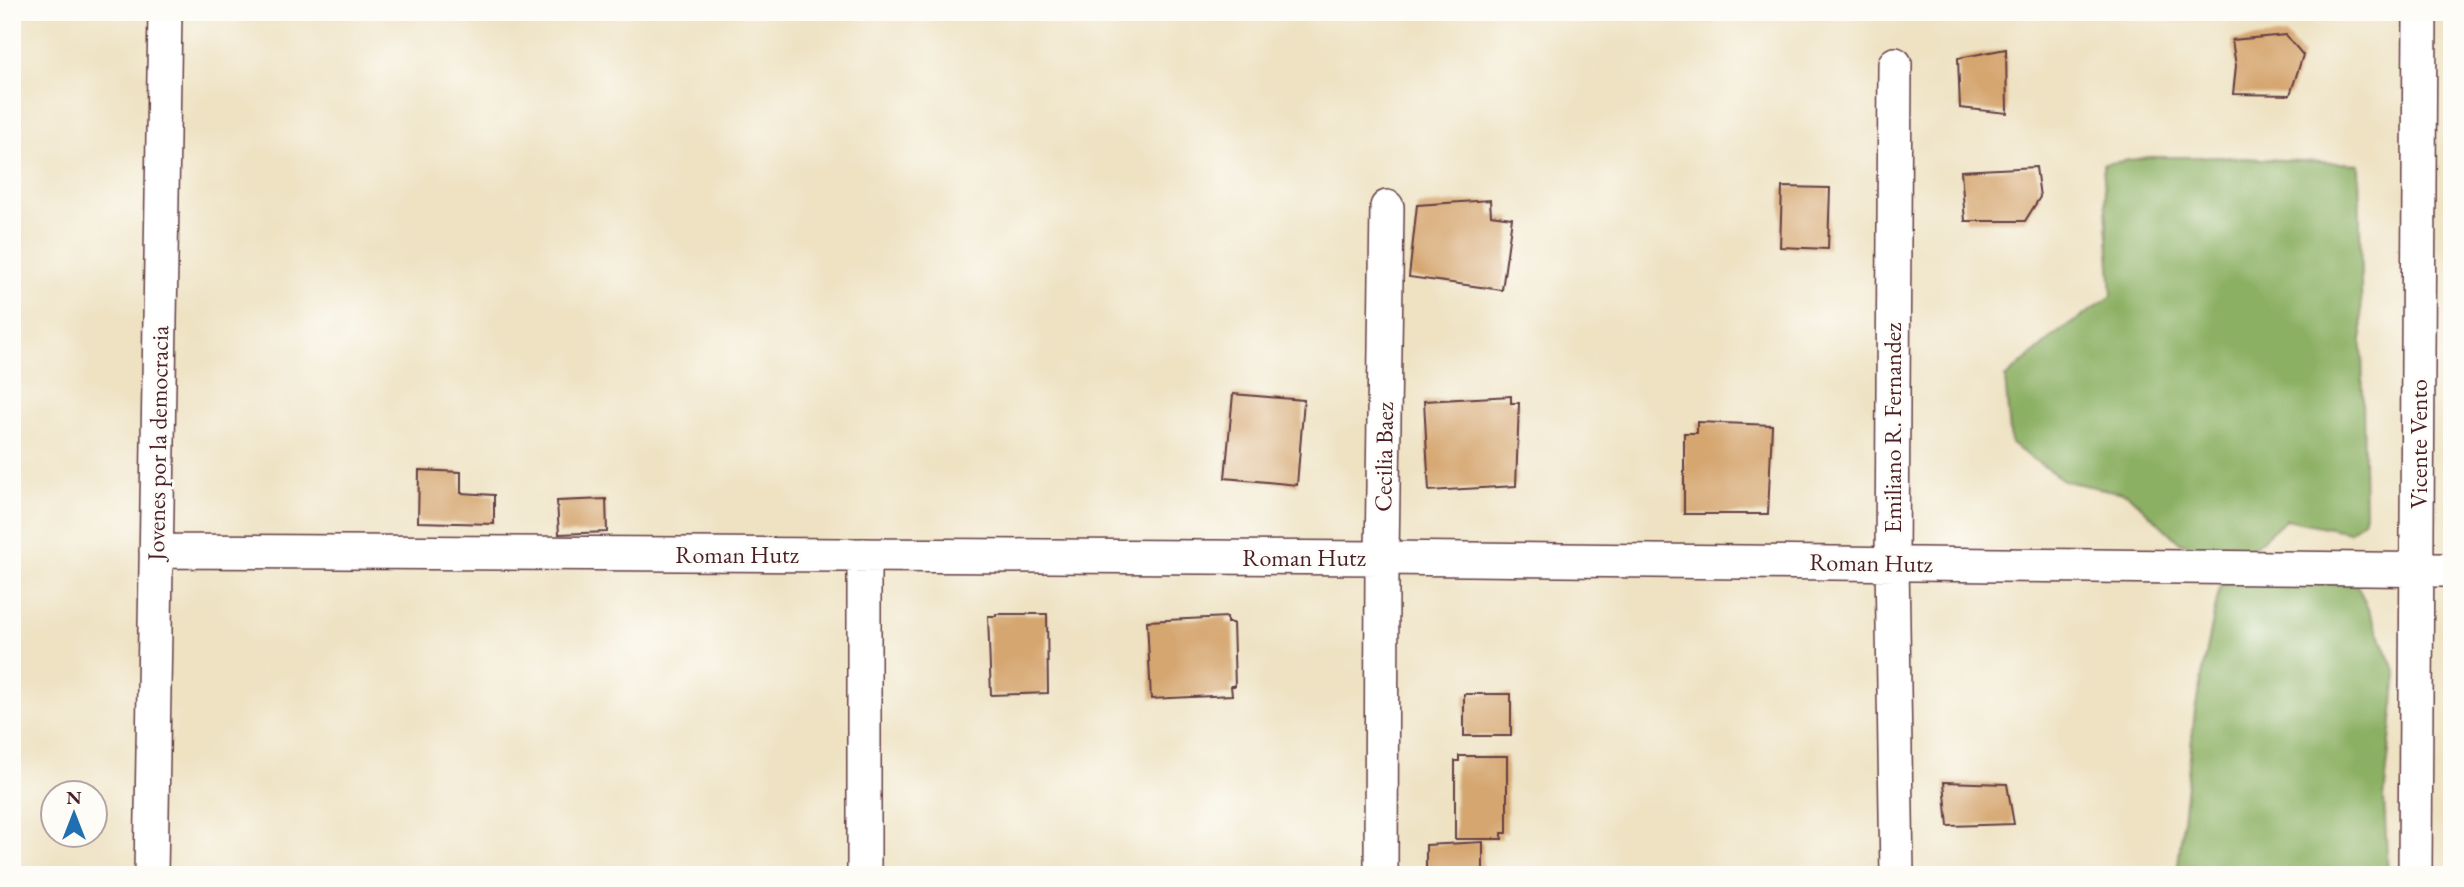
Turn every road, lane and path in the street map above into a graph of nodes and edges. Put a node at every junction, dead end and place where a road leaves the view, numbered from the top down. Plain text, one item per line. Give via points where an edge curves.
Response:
1 (165, 12) edge
2 (2420, 12) edge
3 (1895, 64) dead end
4 (1387, 207) dead end
5 (156, 551) junction
6 (864, 555) junction
7 (1382, 558) junction
8 (1892, 563) junction
9 (2418, 569) junction
10 (2452, 569) edge
11 (151, 875) edge
12 (864, 875) edge
13 (1381, 875) edge
14 (1897, 875) edge
15 (2415, 875) edge

1 - 5 street, Jovenes por la democracia
2 - 9 street, Vicente Vento
3 - 8 street, Emiliano R. Fernandez
4 - 7 street, Cecilia Baez
5 - 6 street, Roman Hutz
5 - 11 street, Jovenes por la democracia
6 - 7 street, Roman Hutz
6 - 12 street
7 - 8 street, Roman Hutz
7 - 13 street, Cecilia Baez
8 - 9 street, Roman Hutz
8 - 14 street, Emiliano R. Fernandez
9 - 10 street, Roman Hutz
9 - 15 street, Vicente Vento

